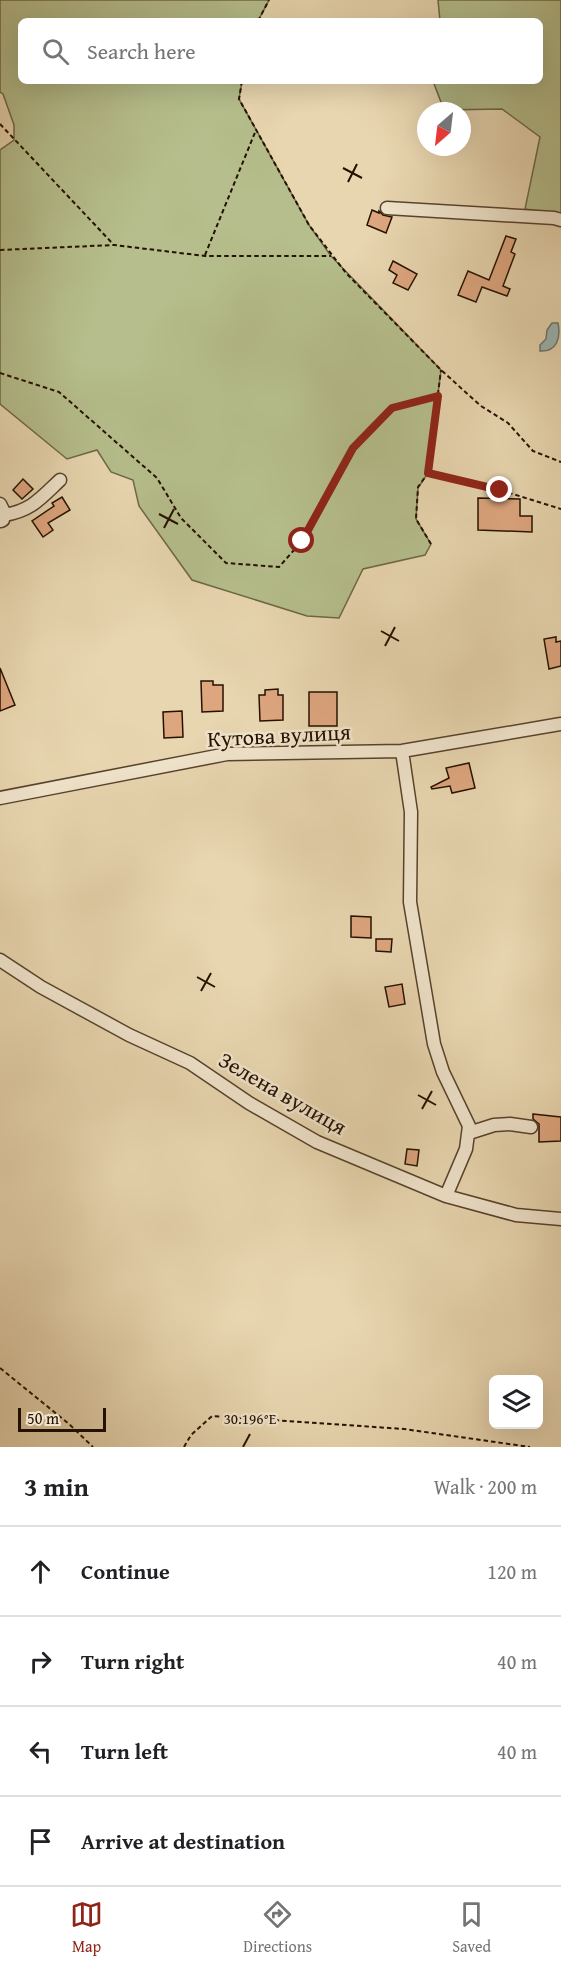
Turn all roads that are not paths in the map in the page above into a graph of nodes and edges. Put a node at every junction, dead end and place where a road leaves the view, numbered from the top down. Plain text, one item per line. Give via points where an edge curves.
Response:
1 (387, 208) dead end
2 (561, 220) edge
3 (60, 480) dead end
4 (1, 514) edge
5 (561, 724) edge
6 (402, 752) junction
7 (0, 798) edge
8 (0, 960) edge
9 (531, 1127) dead end
10 (469, 1133) junction
11 (446, 1196) junction
12 (561, 1220) edge

1 - 2 street
3 - 4 street via 35,505 18,513
5 - 6 street, Кутова вулиця
6 - 7 street, Кутова вулиця via 227,753
6 - 10 street via 411,812 410,902 434,1044
8 - 11 street, Зелена вулиця via 129,1035 190,1063 317,1142
9 - 10 street via 502,1124
10 - 11 street
11 - 12 street, Зелена вулиця via 516,1215

